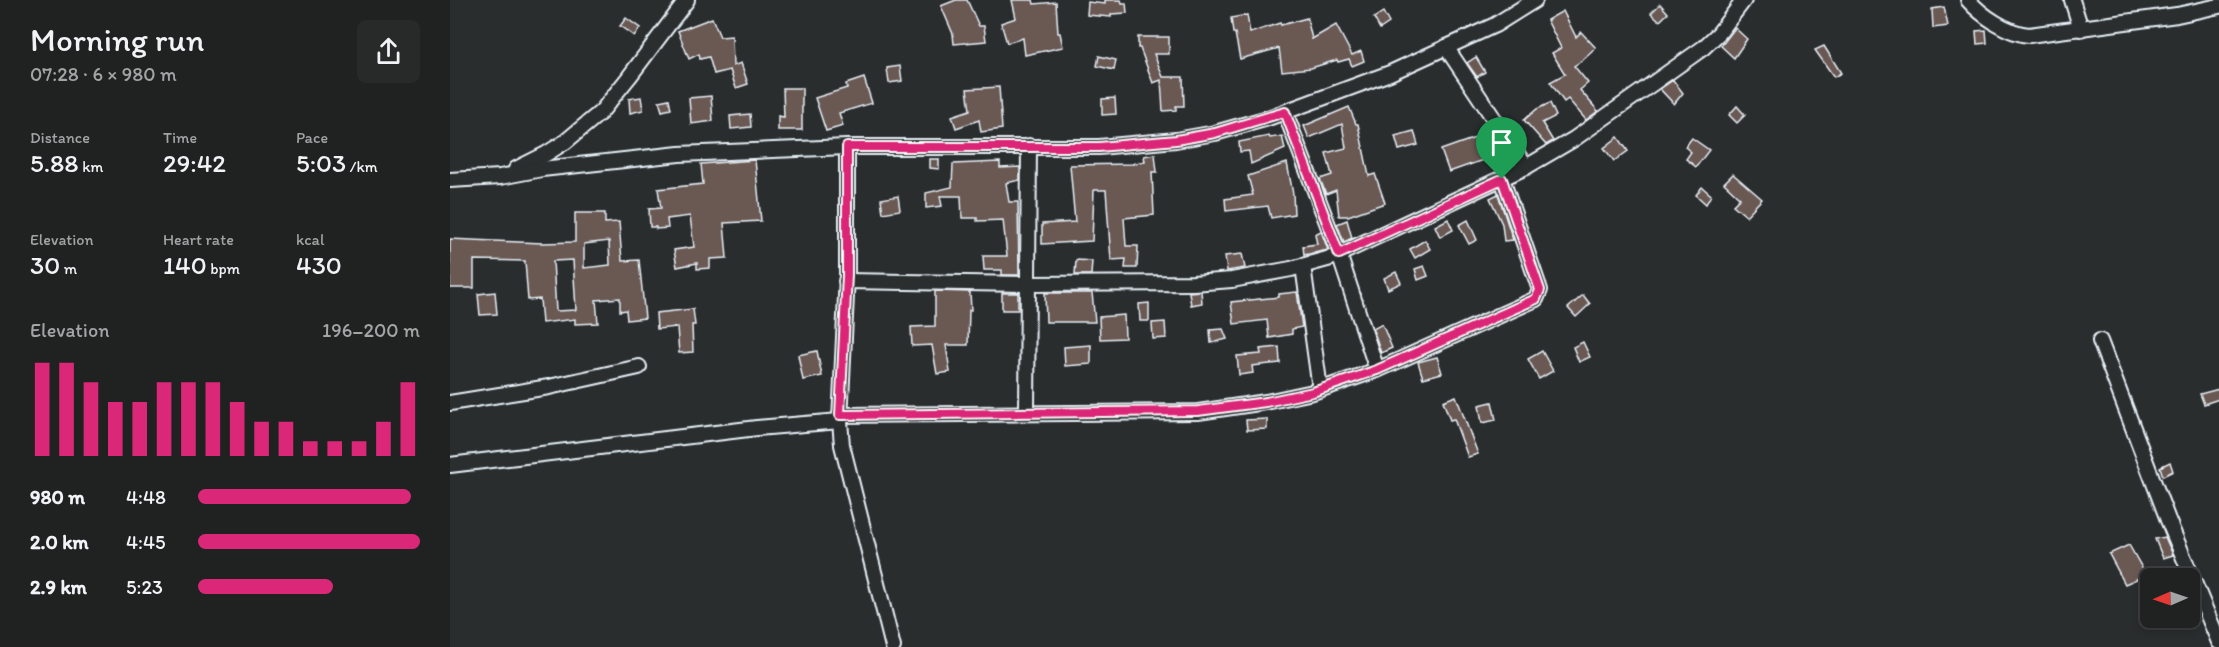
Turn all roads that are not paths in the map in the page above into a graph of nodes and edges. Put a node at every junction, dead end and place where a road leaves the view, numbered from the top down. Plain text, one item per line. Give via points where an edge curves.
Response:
1 (687, 0) edge
2 (1535, 0) edge
3 (1744, 0) edge
4 (2072, 0) edge
5 (1975, 3) edge
6 (2219, 6) edge
7 (2081, 29) junction
8 (1446, 47) junction
9 (1285, 112) junction
10 (1029, 146) junction
11 (557, 147) junction
12 (847, 147) junction
13 (569, 166) junction
14 (1526, 167) junction
15 (500, 177) junction
16 (1502, 179) junction
17 (450, 180) edge
18 (1339, 254) junction
19 (1304, 266) junction
20 (846, 281) junction
21 (1028, 284) junction
22 (2100, 341) dead end
23 (639, 367) dead end
24 (1377, 370) junction
25 (1320, 389) junction
26 (450, 403) edge
27 (1027, 412) junction
28 (840, 418) junction
29 (450, 465) edge
30 (2219, 642) edge
31 (893, 647) edge

1 - 11 street via 601,111
2 - 8 street via 1495,25
3 - 14 street via 1703,48
4 - 7 street
5 - 7 street via 2020,34
6 - 7 street
8 - 9 street via 1390,73
8 - 14 street
9 - 10 street via 1176,140 1099,147
9 - 18 street
10 - 12 street
10 - 21 street
11 - 13 street
11 - 15 street
12 - 13 street via 679,154
12 - 20 street
13 - 15 street
14 - 16 street
15 - 17 street
16 - 18 street
16 - 24 street via 1539,295
18 - 19 street
18 - 24 street
19 - 21 street via 1193,283
19 - 25 street
20 - 21 street
20 - 28 street
21 - 27 street
22 - 30 street
23 - 26 street
24 - 25 street
25 - 27 street via 1266,402 1198,411
27 - 28 street
28 - 29 street
28 - 31 street via 846,463

